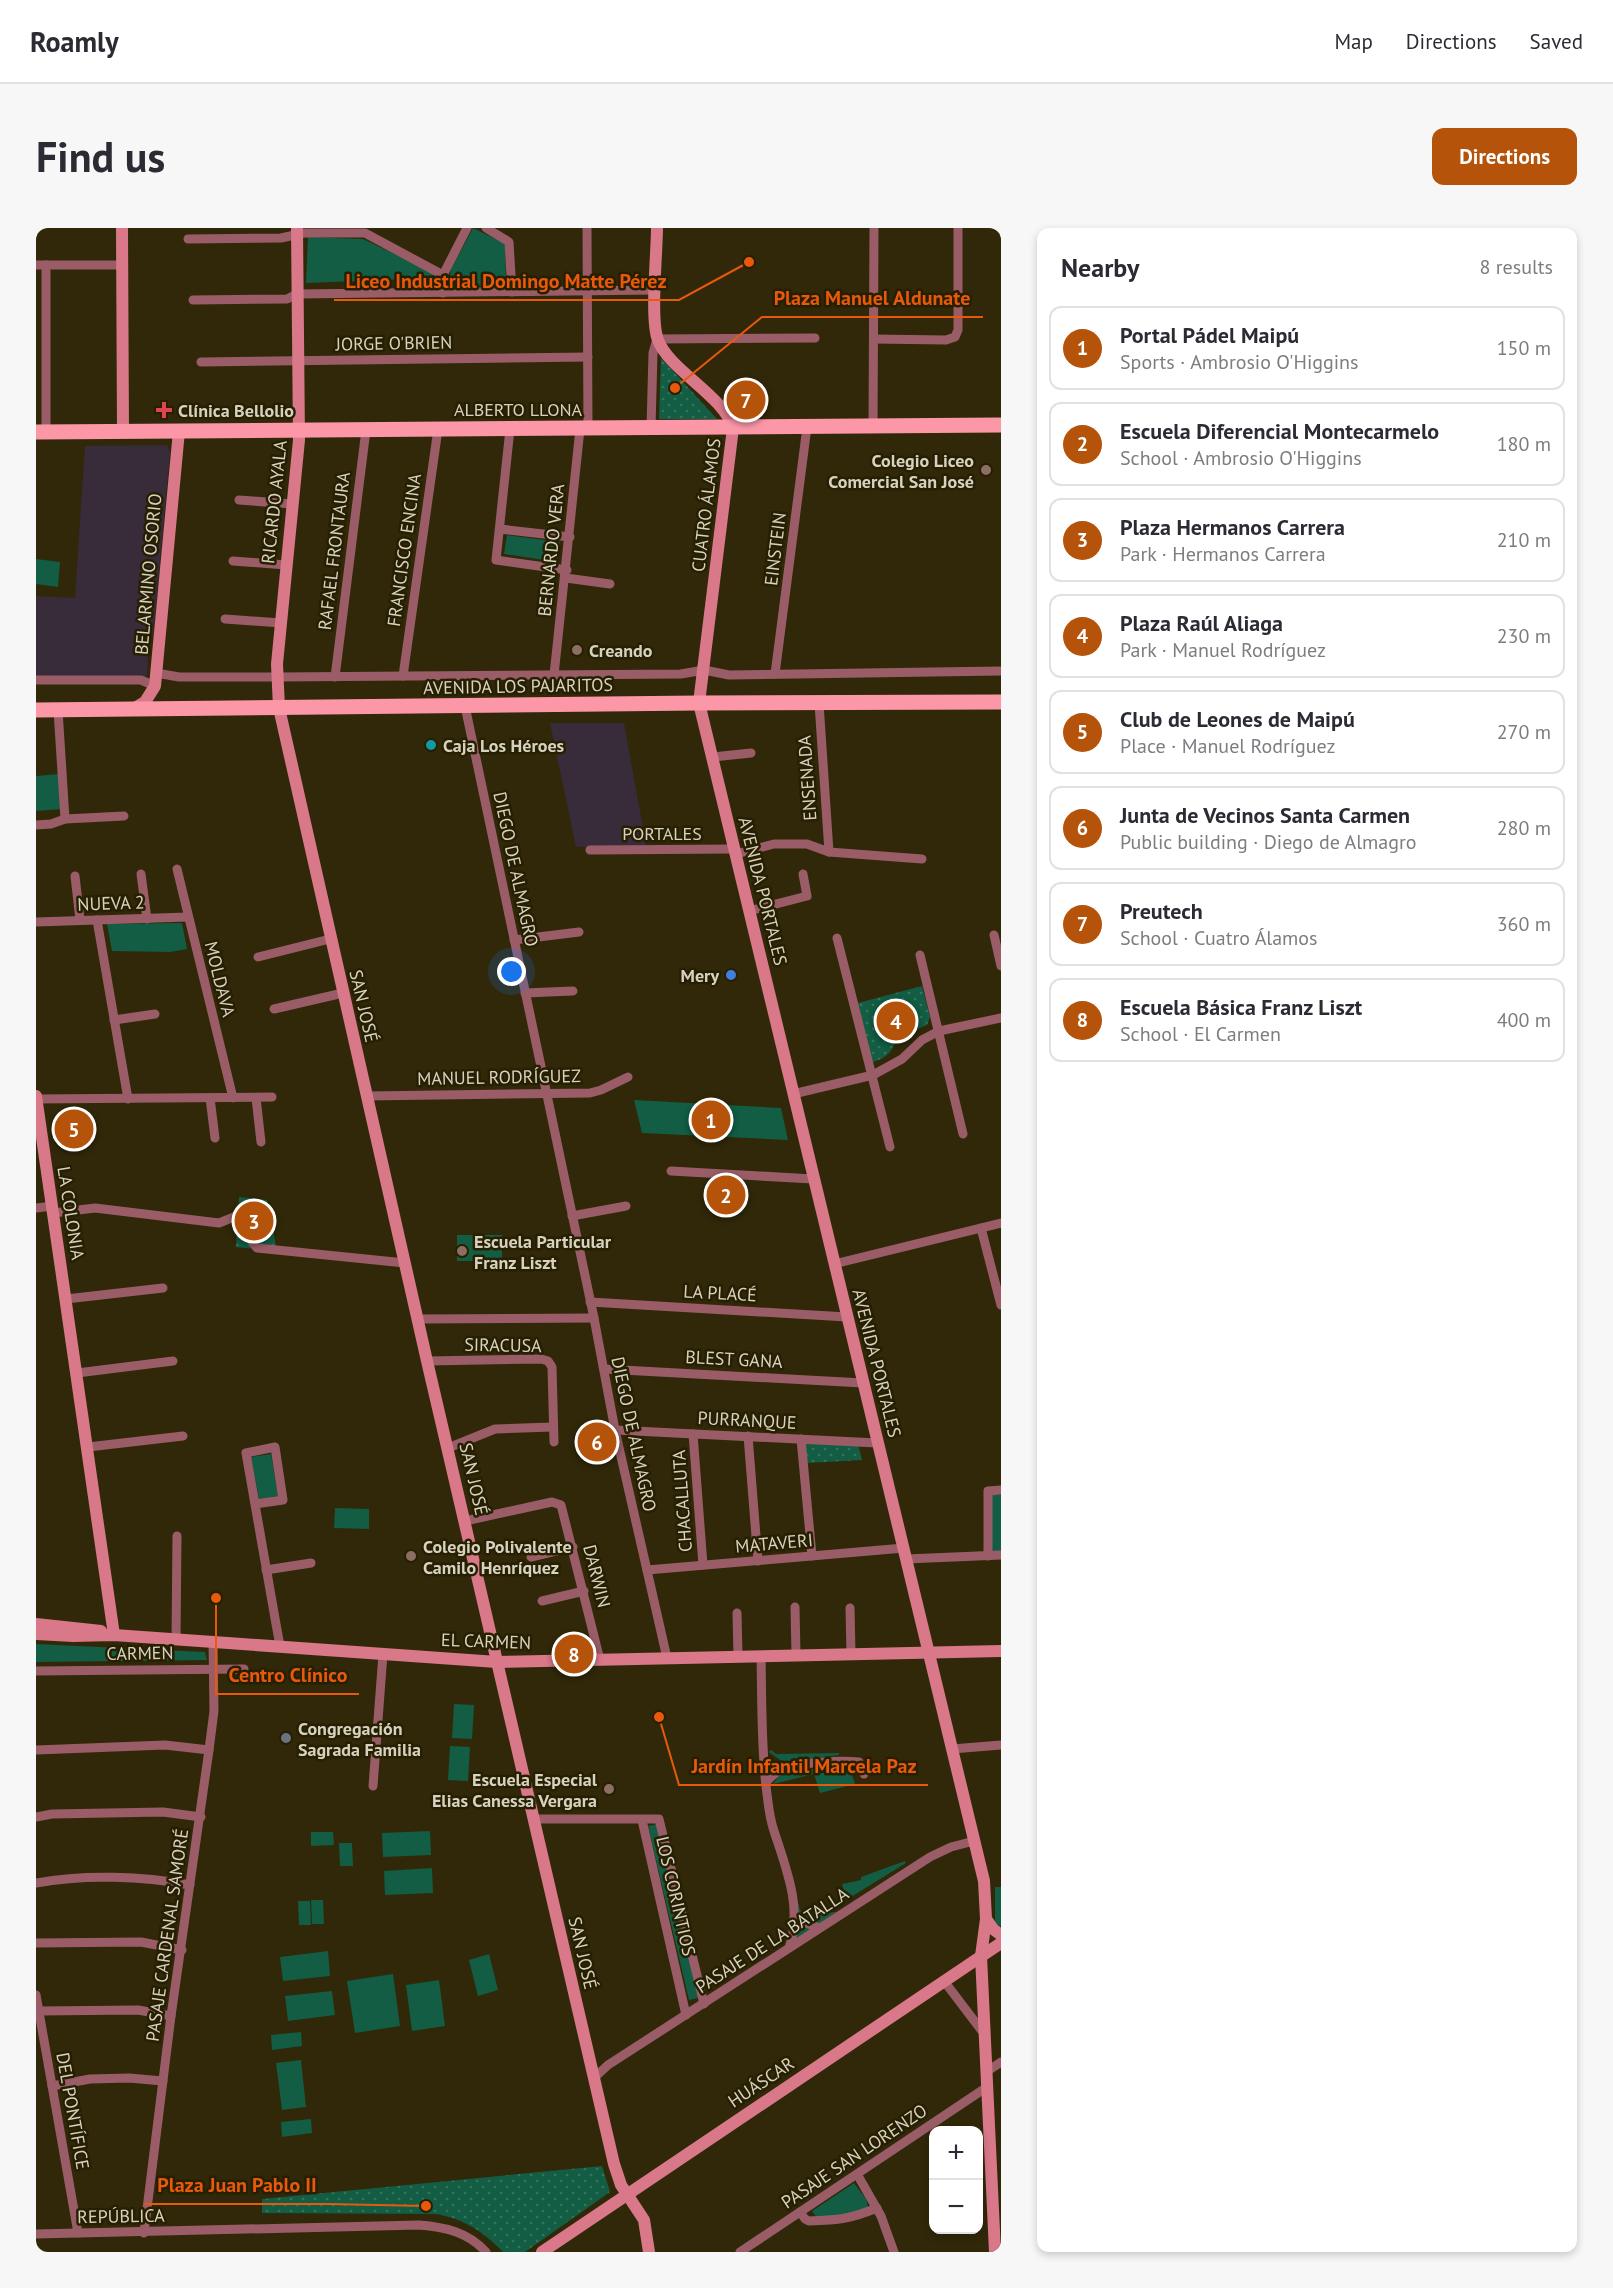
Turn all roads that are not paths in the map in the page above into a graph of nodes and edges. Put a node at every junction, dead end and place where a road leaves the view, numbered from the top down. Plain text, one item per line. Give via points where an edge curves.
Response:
1 (122, 228) edge
2 (467, 228) edge
3 (486, 228) edge
4 (587, 228) edge
5 (657, 228) edge
6 (874, 228) edge
7 (958, 228) edge
8 (297, 231) edge
9 (188, 239) dead end
10 (41, 265) edge
11 (123, 265) junction
12 (443, 274) junction
13 (655, 290) junction
14 (588, 291) junction
15 (512, 292) junction
16 (443, 293) junction
17 (297, 294) junction
18 (193, 300) dead end
19 (815, 338) dead end
20 (657, 339) junction
21 (874, 339) junction
22 (41, 341) edge
23 (41, 357) edge
24 (588, 357) junction
25 (298, 361) junction
26 (201, 362) dead end
27 (1001, 425) edge
28 (873, 427) junction
29 (651, 428) junction
30 (733, 428) junction
31 (807, 428) junction
32 (438, 429) junction
33 (510, 429) junction
34 (584, 429) junction
35 (299, 430) junction
36 (366, 430) junction
37 (179, 431) junction
38 (41, 432) edge
39 (123, 432) junction
40 (239, 500) dead end
41 (292, 504) junction
42 (500, 529) junction
43 (570, 537) junction
44 (233, 561) dead end
45 (286, 565) junction
46 (566, 574) junction
47 (610, 584) dead end
48 (225, 619) dead end
49 (281, 623) junction
50 (704, 670) junction
51 (1001, 671) edge
52 (156, 673) junction
53 (775, 674) junction
54 (554, 675) junction
55 (335, 676) junction
56 (403, 676) junction
57 (277, 677) junction
58 (36, 680) edge
59 (155, 686) junction
60 (1001, 702) edge
61 (699, 703) junction
62 (819, 703) junction
63 (465, 706) junction
64 (279, 708) junction
65 (132, 709) junction
66 (36, 710) edge
67 (58, 710) junction
68 (751, 753) dead end
69 (712, 757) junction
70 (124, 816) dead end
71 (64, 819) junction
72 (36, 825) edge
73 (590, 850) dead end
74 (735, 852) junction
75 (829, 852) junction
76 (922, 859) dead end
77 (177, 869) dead end
78 (141, 874) dead end
79 (803, 874) dead end
80 (75, 876) dead end
81 (749, 911) junction
82 (188, 917) junction
83 (147, 919) junction
84 (80, 920) junction
85 (97, 920) junction
86 (36, 922) edge
87 (579, 932) dead end
88 (994, 935) dead end
89 (837, 938) dead end
90 (330, 939) junction
91 (514, 940) junction
92 (920, 955) dead end
93 (258, 957) dead end
94 (1001, 966) edge
95 (573, 991) dead end
96 (343, 993) junction
97 (525, 993) junction
98 (274, 1009) dead end
99 (155, 1014) dead end
100 (1001, 1018) edge
101 (114, 1020) junction
102 (939, 1031) junction
103 (873, 1075) junction
104 (628, 1077) dead end
105 (546, 1094) junction
106 (793, 1094) junction
107 (367, 1096) junction
108 (273, 1097) dead end
109 (36, 1098) edge
110 (210, 1098) junction
111 (233, 1098) junction
112 (256, 1098) junction
113 (128, 1099) junction
114 (963, 1134) dead end
115 (215, 1138) dead end
116 (261, 1142) dead end
117 (890, 1148) dead end
118 (671, 1171) dead end
119 (813, 1179) junction
120 (626, 1206) dead end
121 (36, 1208) edge
122 (52, 1210) junction
123 (572, 1216) junction
124 (1001, 1222) edge
125 (981, 1228) junction
126 (405, 1263) junction
127 (834, 1264) junction
128 (163, 1288) dead end
129 (66, 1299) junction
130 (590, 1302) junction
131 (1001, 1305) edge
132 (847, 1317) junction
133 (594, 1318) junction
134 (418, 1319) junction
135 (173, 1361) dead end
136 (427, 1361) junction
137 (604, 1369) junction
138 (77, 1373) junction
139 (863, 1383) junction
140 (553, 1426) junction
141 (615, 1430) junction
142 (693, 1434) junction
143 (748, 1436) junction
144 (183, 1437) dead end
145 (801, 1439) junction
146 (554, 1442) dead end
147 (877, 1443) junction
148 (88, 1447) junction
149 (448, 1448) junction
150 (1001, 1490) edge
151 (255, 1504) junction
152 (465, 1521) junction
153 (177, 1536) dead end
154 (573, 1547) junction
155 (905, 1553) junction
156 (1001, 1555) edge
157 (812, 1556) junction
158 (988, 1556) junction
159 (531, 1557) dead end
160 (758, 1561) junction
161 (310, 1563) dead end
162 (703, 1565) junction
163 (266, 1570) junction
164 (647, 1570) junction
165 (584, 1592) junction
166 (542, 1601) dead end
167 (795, 1607) dead end
168 (850, 1608) dead end
169 (737, 1613) dead end
170 (36, 1624) edge
171 (36, 1634) edge
172 (114, 1635) junction
173 (176, 1639) junction
174 (213, 1642) junction
175 (280, 1646) junction
176 (1001, 1651) edge
177 (929, 1652) junction
178 (383, 1654) junction
179 (851, 1654) junction
180 (796, 1655) junction
181 (738, 1656) junction
182 (761, 1656) junction
183 (667, 1658) junction
184 (600, 1660) junction
185 (497, 1662) junction
186 (213, 1669) junction
187 (243, 1669) dead end
188 (36, 1671) edge
189 (1001, 1745) edge
190 (952, 1749) junction
191 (36, 1750) edge
192 (209, 1750) junction
193 (764, 1754) junction
194 (792, 1767) junction
195 (864, 1774) dead end
196 (766, 1782) junction
197 (373, 1786) dead end
198 (36, 1817) edge
199 (201, 1817) junction
200 (533, 1819) junction
201 (642, 1820) junction
202 (974, 1841) junction
203 (36, 1882) edge
204 (190, 1885) junction
205 (794, 1918) junction
206 (986, 1919) junction
207 (819, 1928) junction
208 (1001, 1935) edge
209 (36, 1943) edge
210 (1001, 1943) edge
211 (789, 1948) junction
212 (182, 1950) junction
213 (981, 1956) junction
214 (944, 1981) junction
215 (36, 1995) edge
216 (704, 2004) junction
217 (39, 2011) junction
218 (686, 2015) junction
219 (171, 2016) junction
220 (985, 2035) junction
221 (1001, 2062) edge
222 (986, 2072) junction
223 (594, 2078) junction
224 (163, 2081) junction
225 (52, 2086) junction
226 (987, 2087) junction
227 (857, 2174) junction
228 (627, 2194) junction
229 (877, 2208) junction
230 (997, 2209) edge
231 (800, 2212) junction
232 (78, 2233) junction
233 (144, 2233) junction
234 (36, 2234) edge
235 (486, 2252) edge
236 (542, 2252) edge
237 (648, 2252) edge
238 (740, 2252) edge
239 (894, 2252) edge
240 (995, 2252) edge

1 - 11 street
2 - 12 street
3 - 15 street via 509,242
4 - 14 street, BERNARDO VERA
5 - 13 street
6 - 21 street
7 - 21 street via 955,337
8 - 9 street via 281,238
8 - 12 street via 366,233
8 - 17 street, RICARDO AYALA
10 - 11 street
10 - 22 street
11 - 39 street
12 - 16 street
13 - 14 street
13 - 20 street
14 - 15 street
14 - 24 street, BERNARDO VERA
15 - 16 street
16 - 17 street
17 - 18 street via 287,299
17 - 25 street, RICARDO AYALA
19 - 20 street
20 - 29 street via 653,353
20 - 30 street, CUATRO ÁLAMOS via 726,413
21 - 28 street
22 - 23 street
23 - 38 street
24 - 25 street, JORGE O'BRIEN
24 - 34 street, BERNARDO VERA
25 - 26 street, JORGE O'BRIEN
25 - 35 street, RICARDO AYALA
27 - 28 main road, ALBERTO LLONA
28 - 31 main road, ALBERTO LLONA
29 - 30 main road, ALBERTO LLONA
29 - 34 main road, ALBERTO LLONA
30 - 31 main road, ALBERTO LLONA
30 - 50 street, CUATRO ÁLAMOS
31 - 53 street, EINSTEIN
32 - 33 main road, ALBERTO LLONA
32 - 36 main road, ALBERTO LLONA
32 - 56 street, FRANCISCO ENCINA
33 - 34 main road, ALBERTO LLONA
33 - 42 street
34 - 43 street, BERNARDO VERA
35 - 36 main road, ALBERTO LLONA
35 - 37 main road, ALBERTO LLONA
35 - 41 street, RICARDO AYALA
36 - 55 street, RAFAEL FRONTAURA
37 - 39 main road, ALBERTO LLONA
37 - 52 street, BELARMINO OSORIO
38 - 39 main road, ALBERTO LLONA
40 - 41 street
41 - 45 street, RICARDO AYALA
42 - 43 street
42 - 46 street via 496,560
43 - 46 street, BERNARDO VERA
44 - 45 street
45 - 49 street, RICARDO AYALA
46 - 47 street
46 - 54 street, BERNARDO VERA
48 - 49 street
49 - 57 street, RICARDO AYALA
50 - 53 street, AVENIDA LOS PAJARITOS via 723,675
50 - 54 street, AVENIDA LOS PAJARITOS via 681,674
50 - 61 street, CUATRO ÁLAMOS
51 - 53 street, AVENIDA LOS PAJARITOS
52 - 57 street, AVENIDA LOS PAJARITOS via 179,677
52 - 59 street, BELARMINO OSORIO
54 - 56 street, AVENIDA LOS PAJARITOS
55 - 56 street, AVENIDA LOS PAJARITOS
55 - 57 street, AVENIDA LOS PAJARITOS
57 - 64 street, RICARDO AYALA
58 - 59 street via 141,680
59 - 65 street via 145,702
60 - 62 main road, AVENIDA LOS PAJARITOS
61 - 62 main road, AVENIDA LOS PAJARITOS
61 - 63 main road, AVENIDA LOS PAJARITOS
61 - 69 street, AVENIDA PORTALES
62 - 75 street, ENSENADA
63 - 64 main road, AVENIDA LOS PAJARITOS
63 - 91 street, DIEGO DE ALMAGRO
64 - 65 main road, AVENIDA LOS PAJARITOS
64 - 90 street, SAN JOSÉ
65 - 67 main road, AVENIDA LOS PAJARITOS
66 - 67 main road, AVENIDA LOS PAJARITOS
67 - 71 street
68 - 69 street
69 - 74 street, AVENIDA PORTALES
70 - 71 street
71 - 72 street
73 - 74 street, PORTALES
74 - 75 street, ENSENADA via 774,844 807,844
74 - 81 street, AVENIDA PORTALES
75 - 76 street, ENSENADA
77 - 82 street, MOLDAVA
78 - 83 street
79 - 81 street via 807,896
80 - 84 street
81 - 106 street, AVENIDA PORTALES
82 - 83 street, NUEVA 2
82 - 111 street, MOLDAVA
83 - 85 street, NUEVA 2
84 - 85 street, NUEVA 2
84 - 86 street, NUEVA 2
85 - 101 street
87 - 91 street
88 - 94 street
89 - 103 street
90 - 93 street
90 - 96 street, SAN JOSÉ
91 - 97 street, DIEGO DE ALMAGRO
92 - 102 street
95 - 97 street
96 - 98 street
96 - 107 street, SAN JOSÉ
97 - 105 street, DIEGO DE ALMAGRO
99 - 101 street
100 - 102 street
101 - 113 street
102 - 103 street
102 - 114 street
103 - 106 street
103 - 117 street
104 - 105 street, MANUEL RODRÍGUEZ via 596,1092
105 - 107 street, MANUEL RODRÍGUEZ
105 - 123 street, DIEGO DE ALMAGRO
106 - 119 street, AVENIDA PORTALES
107 - 126 street, SAN JOSÉ
108 - 112 street
109 - 113 street
109 - 122 street, LA COLONIA
110 - 111 street
110 - 113 street
110 - 115 street
111 - 112 street
112 - 116 street
118 - 119 street
119 - 127 street, AVENIDA PORTALES
120 - 123 street
121 - 122 street
122 - 126 street via 95,1208 219,1222 239,1215 257,1248
122 - 129 street, LA COLONIA
123 - 130 street, DIEGO DE ALMAGRO
124 - 125 street
125 - 127 street
125 - 131 street
126 - 134 street, SAN JOSÉ
127 - 132 street, AVENIDA PORTALES
128 - 129 street
129 - 138 street, LA COLONIA
130 - 132 street, LA PLACÉ
130 - 133 street, DIEGO DE ALMAGRO
132 - 139 street, AVENIDA PORTALES
133 - 134 street
133 - 137 street, DIEGO DE ALMAGRO
134 - 136 street, SAN JOSÉ
135 - 138 street
136 - 140 street, SIRACUSA via 548,1361 552,1367
136 - 149 street, SAN JOSÉ
137 - 139 street, BLEST GANA
137 - 141 street, DIEGO DE ALMAGRO
138 - 148 street, LA COLONIA
139 - 147 street, AVENIDA PORTALES
140 - 146 street, SIRACUSA
140 - 149 street via 495,1429
141 - 142 street, PURRANQUE
141 - 164 street, DIEGO DE ALMAGRO
142 - 143 street, PURRANQUE
142 - 162 street, CHACALLUTA
143 - 145 street, PURRANQUE
143 - 160 street
144 - 148 street
145 - 147 street, PURRANQUE
145 - 157 street
147 - 155 street, AVENIDA PORTALES
148 - 172 street, LA COLONIA
149 - 152 street, SAN JOSÉ
150 - 158 street via 988,1491
151 - 151 street via 246,1453 275,1447 283,1500
151 - 163 street
152 - 154 street, DARWIN via 558,1503
152 - 185 street, SAN JOSÉ
153 - 173 street
154 - 159 street
154 - 165 street, DARWIN
155 - 157 street, MATAVERI
155 - 158 street, MATAVERI
155 - 177 street, AVENIDA PORTALES
156 - 158 street, MATAVERI
157 - 160 street, MATAVERI
160 - 162 street, MATAVERI
161 - 163 street
162 - 164 street, MATAVERI
163 - 175 street
164 - 183 street, DIEGO DE ALMAGRO
165 - 166 street
165 - 184 street, DARWIN
167 - 180 street
168 - 179 street
169 - 181 street
170 - 172 street, EL CARMEN via 89,1628
171 - 172 street, EL CARMEN
172 - 173 street, EL CARMEN
173 - 174 street, EL CARMEN
174 - 175 street, EL CARMEN
174 - 186 street, PASAJE CARDENAL SAMORÉ
175 - 178 street, EL CARMEN
176 - 177 street, EL CARMEN
177 - 179 street, EL CARMEN
177 - 190 street, AVENIDA PORTALES
178 - 185 street, EL CARMEN
178 - 197 street
179 - 180 street, EL CARMEN
180 - 182 street, EL CARMEN
181 - 182 street, EL CARMEN
181 - 183 street, EL CARMEN
182 - 193 street
183 - 184 street, EL CARMEN
184 - 185 street, EL CARMEN
185 - 200 street, SAN JOSÉ
186 - 187 street, CARMEN
186 - 188 street, CARMEN
186 - 192 street, PASAJE CARDENAL SAMORÉ via 214,1711
189 - 190 street
190 - 202 street, AVENIDA PORTALES
191 - 192 street via 165,1744
192 - 199 street, PASAJE CARDENAL SAMORÉ
193 - 194 street via 774,1765
193 - 196 street
194 - 195 street via 859,1762
194 - 196 street
196 - 205 street via 771,1821 790,1877
198 - 199 street via 163,1812
199 - 204 street, PASAJE CARDENAL SAMORÉ
200 - 201 street, LOS CORINTIOS
200 - 223 street, SAN JOSÉ
201 - 216 street, LOS CORINTIOS via 658,1819
201 - 218 street, LOS CORINTIOS
202 - 206 street, AVENIDA PORTALES via 984,1881
202 - 207 street, PASAJE DE LA BATALLA via 936,1853
203 - 204 street via 155,1878
204 - 212 street, PASAJE CARDENAL SAMORÉ
205 - 207 street
205 - 211 street
206 - 208 street
206 - 213 street, AVENIDA PORTALES
207 - 211 street, PASAJE DE LA BATALLA
209 - 212 street via 141,1942
210 - 213 street, HUÁSCAR
211 - 216 street, PASAJE DE LA BATALLA
212 - 219 street, PASAJE CARDENAL SAMORÉ
213 - 214 street, HUÁSCAR
213 - 220 street, AVENIDA PORTALES
214 - 220 street
214 - 228 street, HUÁSCAR
215 - 217 street, DEL PONTÍFICE
216 - 218 street, PASAJE DE LA BATALLA
217 - 219 street via 138,2010
217 - 225 street, DEL PONTÍFICE
218 - 223 street, PASAJE DE LA BATALLA
219 - 224 street, PASAJE CARDENAL SAMORÉ
220 - 222 street, AVENIDA PORTALES
221 - 222 street
222 - 226 street, AVENIDA PORTALES
223 - 228 street, SAN JOSÉ via 617,2178
224 - 225 street via 90,2079
224 - 233 street, PASAJE CARDENAL SAMORÉ
225 - 232 street, DEL PONTÍFICE
226 - 227 street, PASAJE SAN LORENZO
226 - 230 street, AVENIDA PORTALES
227 - 229 street
227 - 231 street, PASAJE SAN LORENZO
228 - 236 street, HUÁSCAR
228 - 237 street, SAN JOSÉ via 644,2220
229 - 231 street via 842,2220 810,2221
229 - 239 street
230 - 240 street, AVENIDA PORTALES
231 - 238 street, PASAJE SAN LORENZO
232 - 233 street, REPÚBLICA
232 - 234 street, REPÚBLICA
233 - 235 street, REPÚBLICA via 434,2226 464,2235

